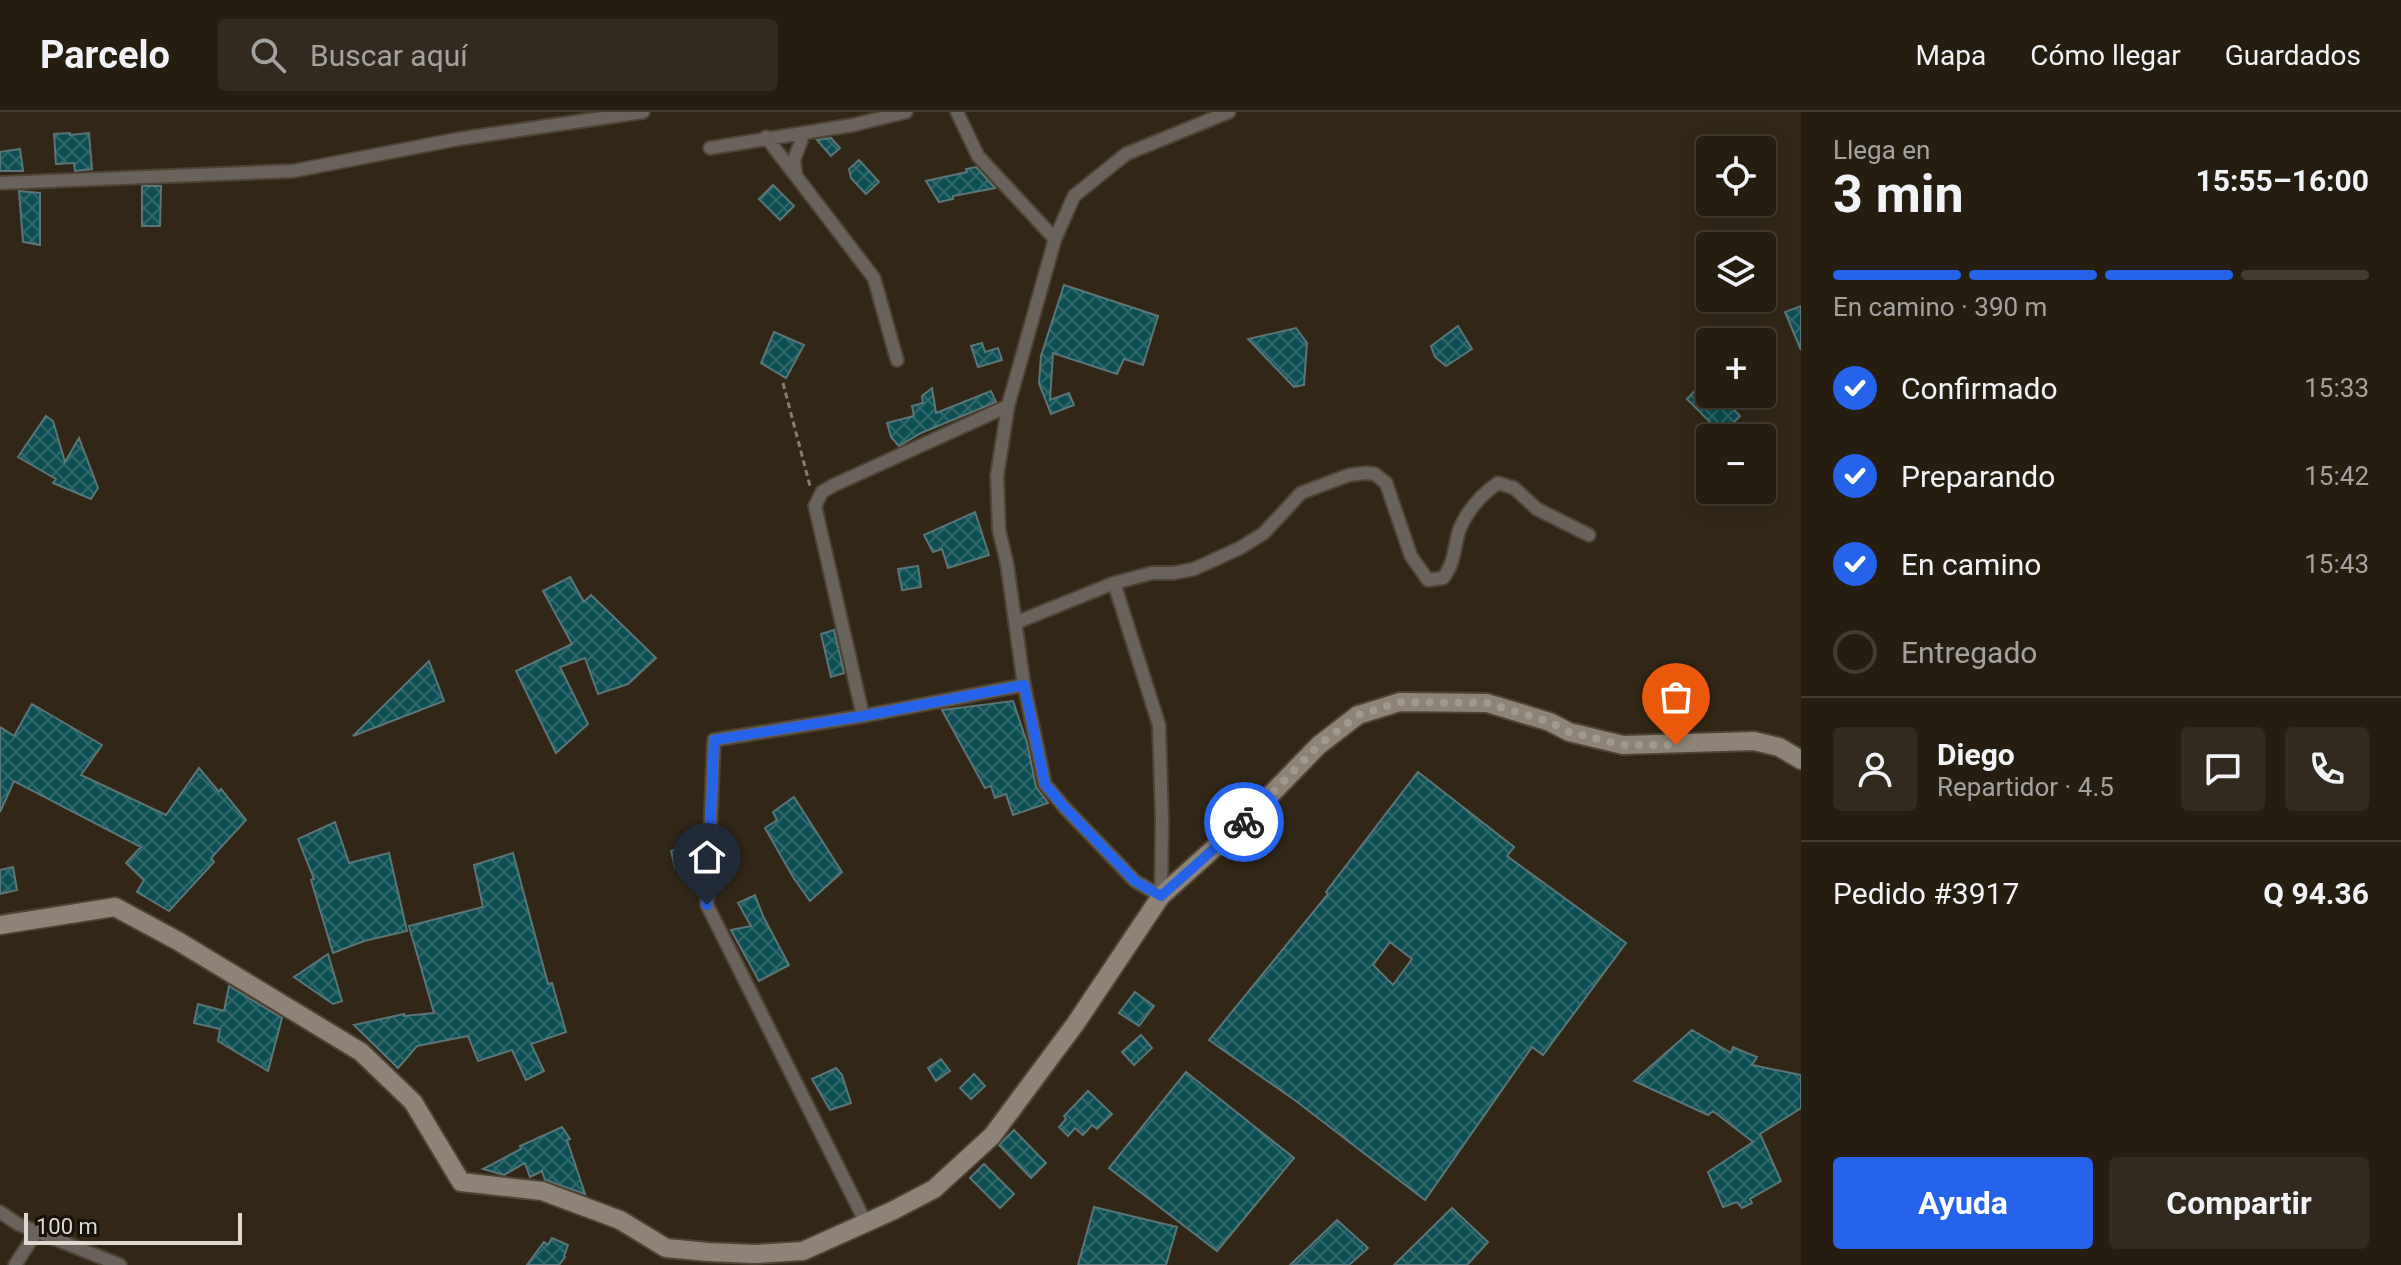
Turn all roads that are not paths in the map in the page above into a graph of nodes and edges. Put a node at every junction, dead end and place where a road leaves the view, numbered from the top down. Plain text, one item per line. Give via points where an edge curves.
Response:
1 (643, 112) edge
2 (906, 112) edge
3 (957, 112) edge
4 (1229, 112) edge
5 (804, 133) junction
6 (766, 137) junction
7 (710, 148) dead end
8 (796, 176) junction
9 (0, 183) edge
10 (1055, 239) junction
11 (897, 360) dead end
12 (1008, 406) junction
13 (1589, 535) dead end
14 (1114, 583) junction
15 (1015, 623) junction
16 (1024, 685) junction
17 (863, 716) junction
18 (1801, 760) edge
19 (1161, 896) junction
20 (0, 925) edge
21 (0, 1212) edge
22 (866, 1223) junction
23 (37, 1231) junction
24 (15, 1265) edge
25 (120, 1265) edge

1 - 9 street via 458,139 293,171
2 - 5 street
3 - 10 street via 978,156
4 - 10 street via 1126,154 1074,196
5 - 6 street
5 - 8 street via 794,160
6 - 7 street
6 - 8 street
8 - 11 street via 874,278
10 - 12 street
12 - 15 street via 997,502
12 - 17 street via 834,485 822,492 815,506
13 - 14 street via 1498,483 1467,514 1448,572 1428,580 1411,556 1386,483 1375,474 1357,474 1301,493 1264,533 1194,569
14 - 15 street
14 - 19 street via 1159,725
15 - 16 street
16 - 17 street
16 - 19 street via 1045,784 1135,881
17 - 22 street via 714,740 707,905
18 - 19 street via 1754,741 1623,745 1487,703 1400,702 1358,715 1319,745
19 - 22 street via 992,1136 934,1189
20 - 22 street via 115,907 178,941 361,1052 413,1102 461,1182 542,1191 620,1220 666,1248 694,1251 803,1251
21 - 23 street
23 - 24 street
23 - 25 street

